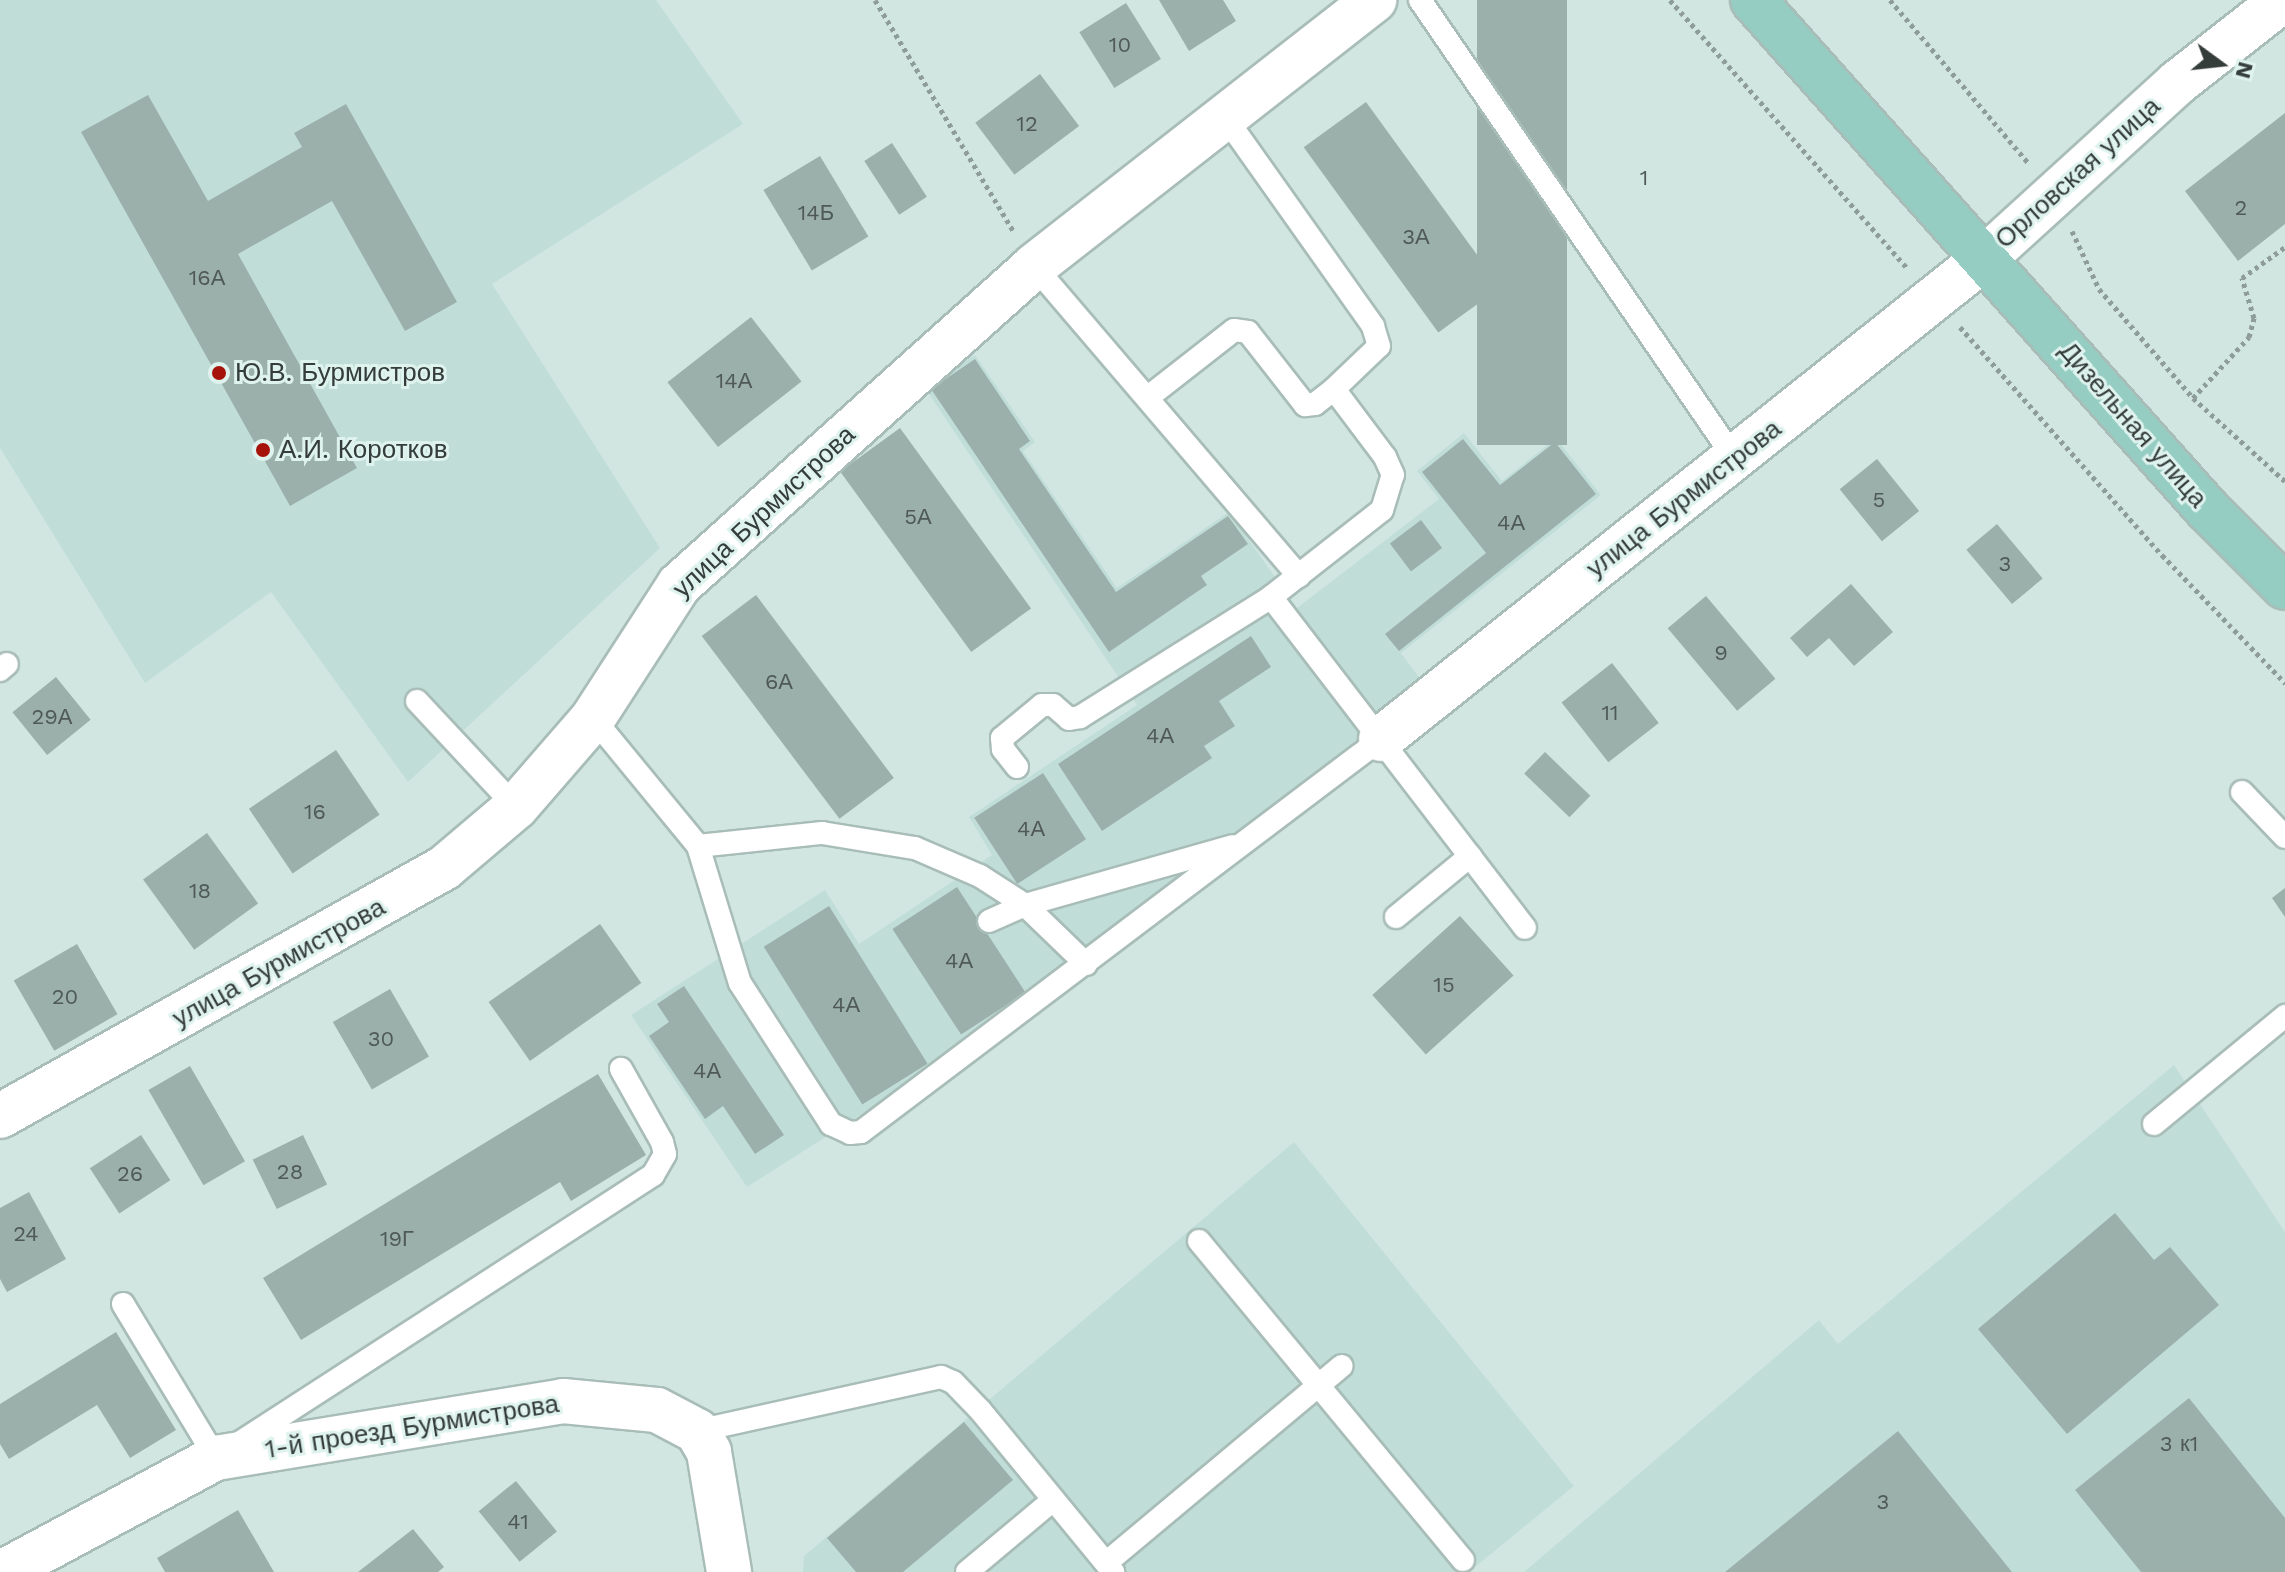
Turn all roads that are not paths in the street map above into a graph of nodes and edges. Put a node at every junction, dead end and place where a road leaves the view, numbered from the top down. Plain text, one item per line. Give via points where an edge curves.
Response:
1 (1375, 0) edge
2 (1420, 0) edge
3 (1753, 0) edge
4 (2283, 0) edge
5 (1225, 117) junction
6 (1986, 257) junction
7 (1034, 266) junction
8 (1334, 389) junction
9 (1147, 398) junction
10 (1735, 459) junction
11 (1299, 576) junction
12 (2285, 587) edge
13 (1271, 597) junction
14 (417, 701) dead end
15 (593, 718) junction
16 (1381, 739) junction
17 (1017, 767) dead end
18 (2242, 792) dead end
19 (516, 807) junction
20 (2285, 837) edge
21 (1248, 842) junction
22 (698, 846) junction
23 (1470, 856) junction
24 (1025, 905) junction
25 (1396, 917) dead end
26 (989, 921) dead end
27 (1525, 928) dead end
28 (1086, 964) junction
29 (2285, 1016) edge
30 (621, 1069) dead end
31 (0, 1116) edge
32 (2154, 1124) dead end
33 (1199, 1241) dead end
34 (123, 1304) dead end
35 (1342, 1366) dead end
36 (1320, 1384) junction
37 (697, 1431) junction
38 (216, 1458) junction
39 (1053, 1500) junction
40 (1463, 1560) dead end
41 (1109, 1568) edge
42 (3, 1572) edge
43 (729, 1572) edge
44 (967, 1572) edge

1 - 5 street, улица Бурмистрова
2 - 10 lane
3 - 6 main road, Дизельная улица
4 - 6 street, Орловская улица via 2177,83
5 - 7 street, улица Бурмистрова
5 - 8 lane via 1378,336 1373,357
6 - 10 street, улица Бурмистрова
6 - 12 main road, Дизельная улица via 2207,509
7 - 9 lane
7 - 15 street, улица Бурмистрова via 679,585
8 - 9 lane via 1315,404 1300,402 1248,332 1239,328
8 - 11 lane via 1385,457 1393,475 1391,493 1382,510
9 - 11 lane
10 - 16 street, улица Бурмистрова
11 - 13 lane
13 - 16 lane
13 - 17 lane via 1080,717 1069,719 1053,705 1042,705 1002,738
14 - 19 lane
15 - 19 street, улица Бурмистрова
15 - 22 lane
16 - 21 lane
16 - 23 lane
18 - 20 lane
19 - 31 street, улица Бурмистрова via 444,868 384,905
21 - 24 lane
21 - 28 lane
22 - 24 lane via 822,833 900,844 945,859
22 - 28 lane via 740,983 840,1131 861,1132
23 - 25 lane
23 - 27 lane
24 - 26 lane
24 - 28 lane
29 - 32 lane
30 - 38 lane via 662,1142 665,1154 653,1175
33 - 36 lane
34 - 38 lane
35 - 36 lane
36 - 40 lane
36 - 41 lane
37 - 38 street, 1-й проезд Бурмистрова via 657,1410 563,1401
37 - 39 lane via 941,1377 960,1389
37 - 43 street via 709,1452
38 - 42 street, 1-й проезд Бурмистрова
39 - 41 lane
39 - 44 lane

